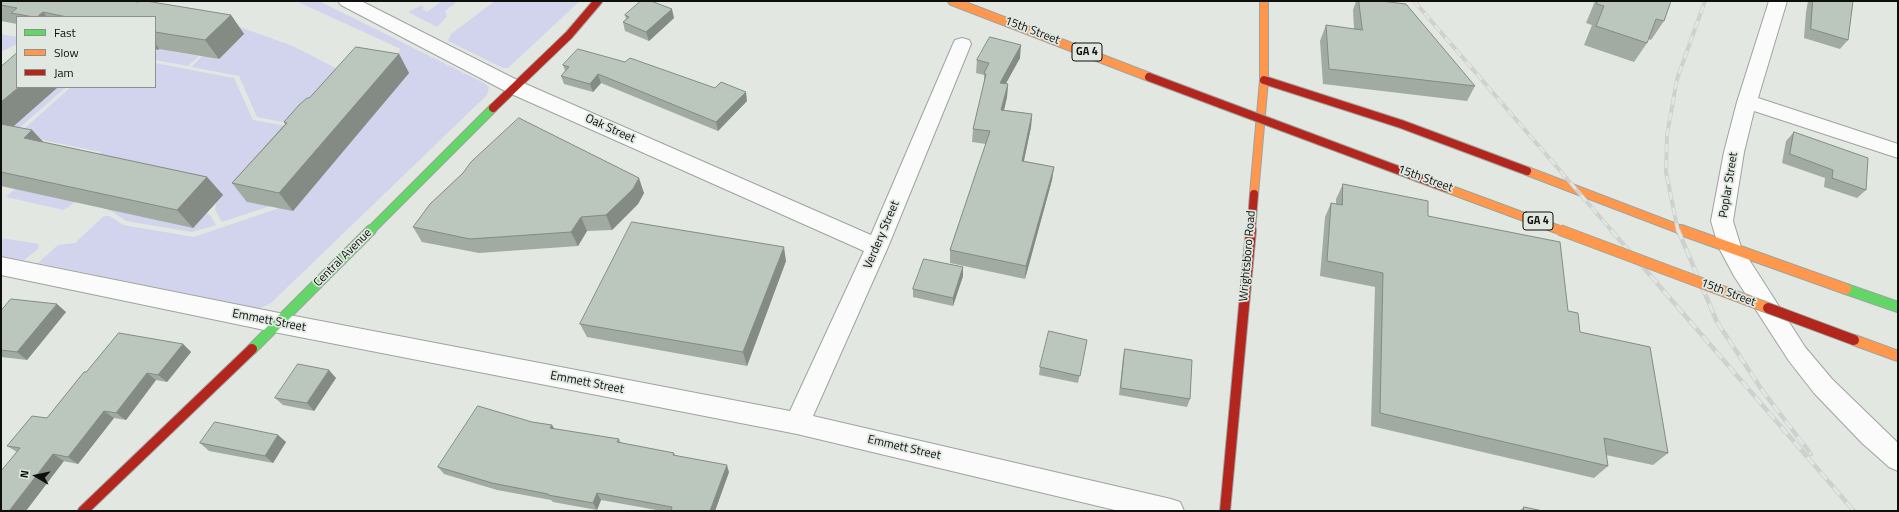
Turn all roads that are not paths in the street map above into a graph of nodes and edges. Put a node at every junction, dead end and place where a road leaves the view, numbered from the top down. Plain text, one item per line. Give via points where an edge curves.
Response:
1 (347, 1) edge
2 (598, 1) edge
3 (952, 1) edge
4 (1264, 1) edge
5 (1778, 1) edge
6 (962, 44) dead end
7 (1264, 80) junction
8 (514, 87) junction
9 (1747, 102) junction
10 (1898, 151) edge
11 (877, 247) junction
12 (1730, 248) junction
13 (1, 266) edge
14 (1898, 307) edge
15 (279, 323) junction
16 (1898, 356) edge
17 (797, 423) junction
18 (1898, 458) edge
19 (83, 511) edge
20 (1171, 511) edge
21 (1225, 511) edge

1 - 8 street, Oak Street
2 - 8 main road, Central Avenue via 569,35
3 - 16 main road, 15th Street / GA 4, bridge
4 - 7 main road, Wrightsboro Road
5 - 9 street, Poplar Street
6 - 11 street, Verdery Street
7 - 12 main road via 1314,94 1451,143
7 - 21 main road, Wrightsboro Road
8 - 11 street, Oak Street
8 - 15 main road, Central Avenue
9 - 10 street
9 - 12 street, Poplar Street via 1734,152 1722,221
11 - 17 street, Verdery Street
12 - 14 main road
12 - 18 street, Poplar Street via 1797,354 1823,386 1871,435
13 - 15 street, Emmett Street
15 - 17 street, Emmett Street
15 - 19 main road, Central Avenue
17 - 20 street, Emmett Street

